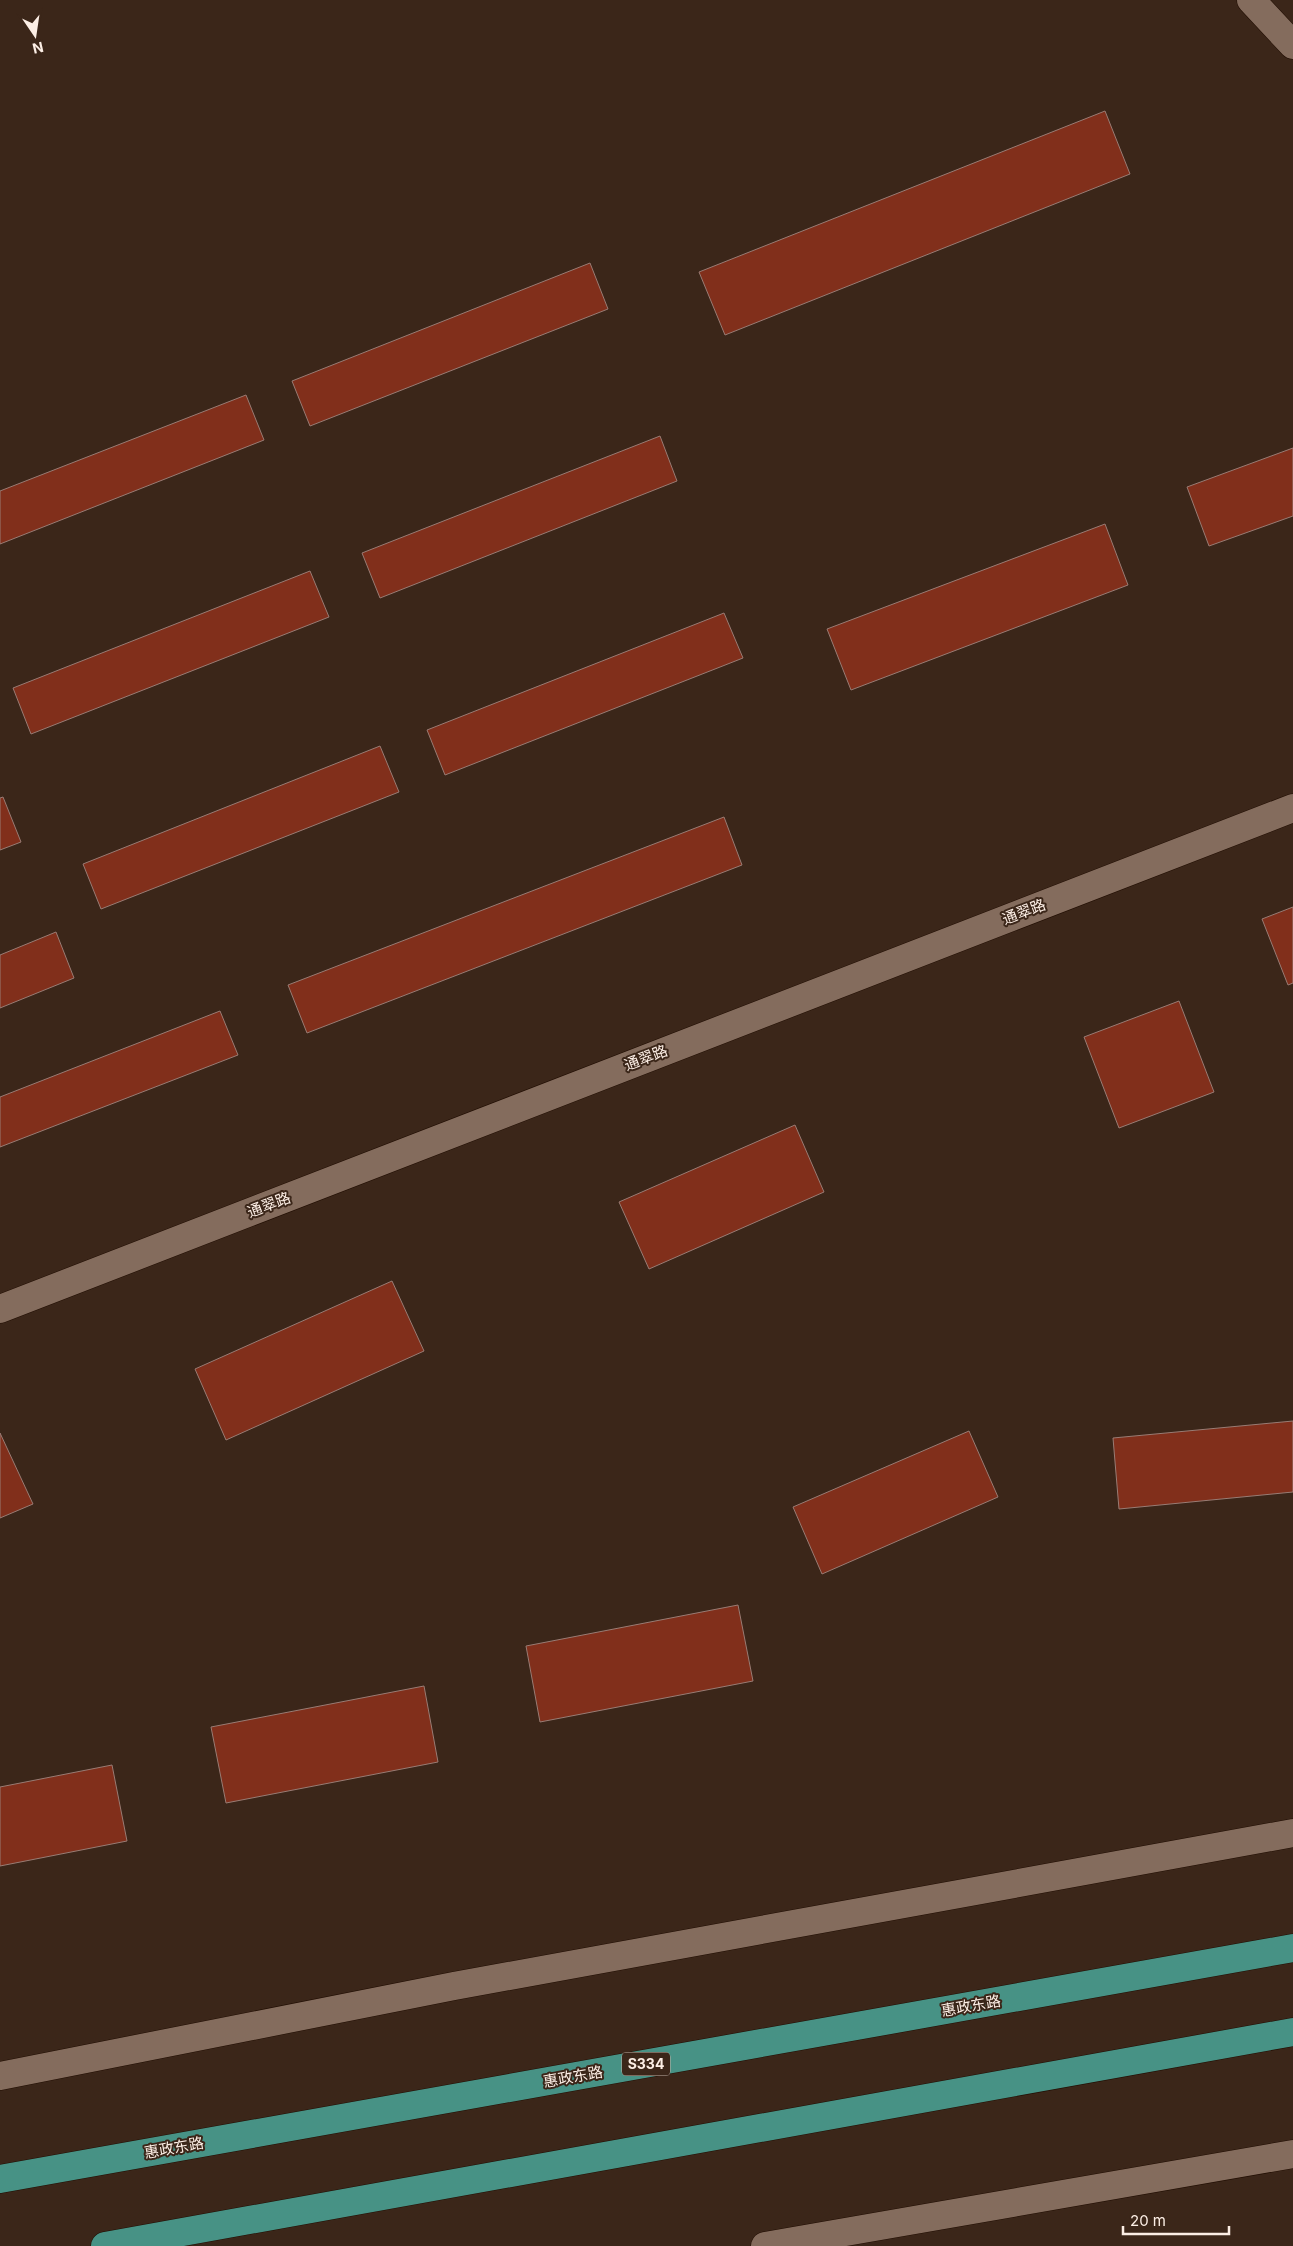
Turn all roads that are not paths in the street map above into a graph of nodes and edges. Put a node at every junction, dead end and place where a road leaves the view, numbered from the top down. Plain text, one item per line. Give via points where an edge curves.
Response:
1 (1251, 0) edge
2 (1293, 45) edge
3 (1293, 808) edge
4 (0, 1308) edge
5 (1293, 1833) edge
6 (1293, 1948) edge
7 (1293, 2032) edge
8 (0, 2076) edge
9 (1293, 2154) edge
10 (0, 2179) edge
11 (105, 2246) edge
12 (765, 2246) edge

1 - 2 main road
3 - 4 main road, 通翠路
5 - 8 main road via 454,1986
6 - 10 main road, 惠政东路 / S334
7 - 11 main road
9 - 12 main road

